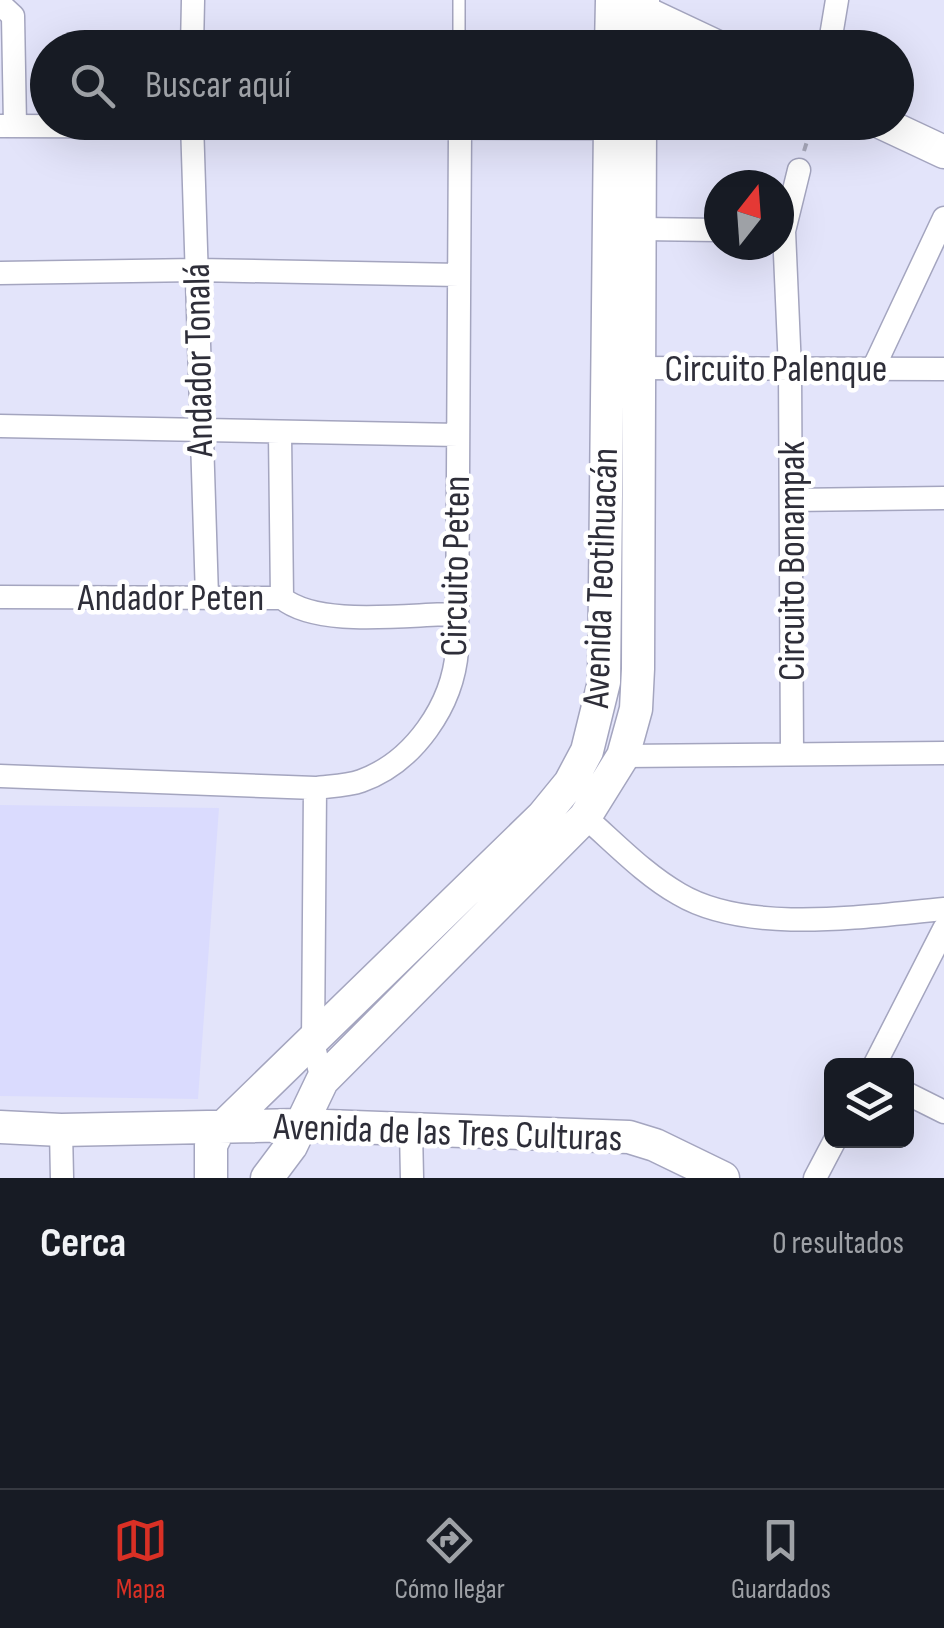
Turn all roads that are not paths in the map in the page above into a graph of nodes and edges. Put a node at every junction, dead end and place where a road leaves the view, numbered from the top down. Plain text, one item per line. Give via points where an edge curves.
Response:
1 (192, 0) edge
2 (458, 0) edge
3 (629, 3) edge
4 (0, 4) edge
5 (835, 4) edge
6 (192, 30) edge
7 (459, 30) edge
8 (618, 30) edge
9 (637, 30) edge
10 (684, 30) edge
11 (831, 30) edge
12 (8, 125) edge
13 (914, 138) edge
14 (193, 140) edge
15 (460, 140) edge
16 (625, 140) edge
17 (627, 140) edge
18 (944, 152) edge
19 (798, 170) road end
20 (794, 184) edge
21 (944, 218) edge
22 (641, 229) junction
23 (704, 230) edge
24 (783, 260) edge
25 (197, 270) junction
26 (0, 273) edge
27 (459, 275) junction
28 (623, 368) junction
29 (790, 369) junction
30 (873, 369) junction
31 (944, 369) edge
32 (0, 426) edge
33 (198, 430) junction
34 (280, 434) junction
35 (458, 435) junction
36 (944, 498) edge
37 (792, 500) junction
38 (0, 598) edge
39 (207, 598) junction
40 (282, 598) junction
41 (457, 614) junction
42 (944, 753) edge
43 (792, 754) junction
44 (623, 756) junction
45 (0, 776) edge
46 (315, 788) junction
47 (584, 816) junction
48 (944, 909) edge
49 (944, 929) edge
50 (313, 1042) junction
51 (878, 1058) edge
52 (322, 1081) junction
53 (914, 1097) edge
54 (944, 1112) edge
55 (225, 1124) junction
56 (299, 1125) junction
57 (0, 1127) edge
58 (62, 1130) junction
59 (411, 1130) junction
60 (831, 1148) edge
61 (62, 1178) edge
62 (211, 1178) edge
63 (267, 1178) edge
64 (412, 1178) edge
65 (723, 1178) edge
66 (816, 1178) edge

1 - 6 street
2 - 7 lane
3 - 8 street
3 - 9 street
3 - 10 street
4 - 12 street via 13,16
5 - 11 street
13 - 18 street
14 - 25 street, Andador Tonalá
15 - 27 street, Circuito Peten
16 - 28 street, Avenida Teotihuacán
17 - 22 street, Avenida Teotihuacán
19 - 20 street, Circuito Bonampak
21 - 30 street
22 - 23 street
22 - 28 street, Avenida Teotihuacán
24 - 29 street, Circuito Bonampak
25 - 26 street
25 - 27 street
25 - 33 street, Andador Tonalá
27 - 35 street, Circuito Peten
28 - 29 street, Circuito Palenque
28 - 44 street, Avenida Teotihuacán via 637,682
28 - 50 street, Avenida Teotihuacán via 604,682 587,751 570,783 503,859
29 - 30 street, Circuito Palenque
29 - 37 street, Circuito Bonampak
30 - 31 street, Circuito Palenque
32 - 33 street
33 - 34 street
33 - 39 street, Andador Tonalá
34 - 35 street
34 - 40 street
35 - 41 street, Circuito Peten
36 - 37 street
37 - 43 street, Circuito Bonampak
38 - 39 street, Andador Peten
39 - 40 street, Andador Peten
40 - 41 street, Andador Peten via 298,611 323,615
41 - 46 street, Circuito Peten via 455,671 426,731 380,772
42 - 43 street
43 - 44 street
44 - 47 street, Avenida Teotihuacán
45 - 46 street, Circuito Peten
46 - 50 street
47 - 48 street via 653,877 684,897 728,912 816,918
47 - 52 street, Avenida Teotihuacán
49 - 51 street
50 - 52 street
50 - 55 street, Avenida Teotihuacán
52 - 56 street, Avenida Teotihuacán
53 - 54 street
55 - 56 street, Avenida de las Tres Culturas
55 - 58 street, Avenida de las Tres Culturas
55 - 62 street via 211,1144
56 - 59 street, Avenida de las Tres Culturas
56 - 63 street, Avenida Teotihuacán
57 - 58 street
58 - 61 street
59 - 64 street
59 - 65 street, Avenida de las Tres Culturas via 629,1138
60 - 66 street

